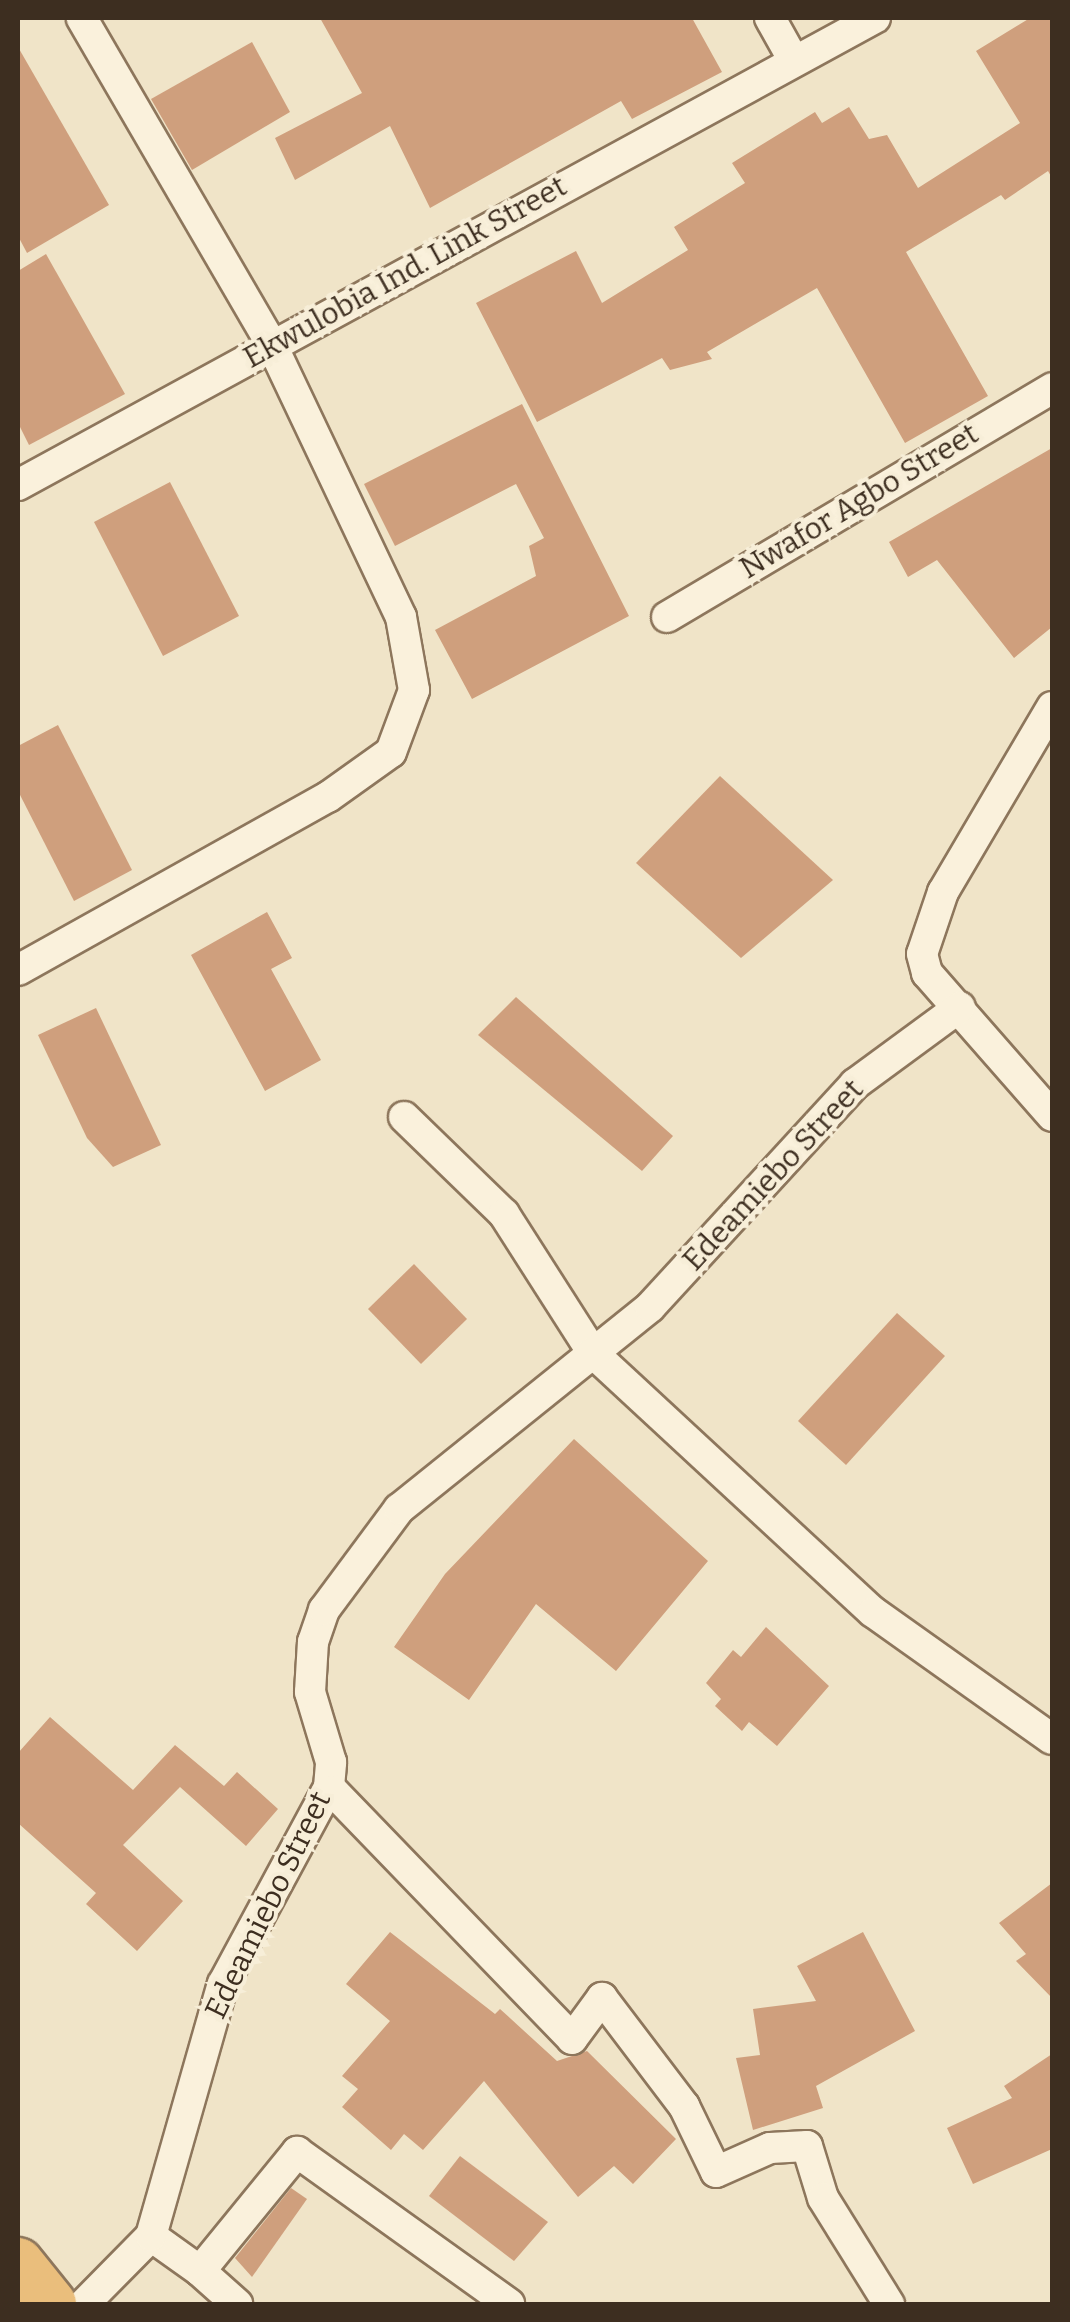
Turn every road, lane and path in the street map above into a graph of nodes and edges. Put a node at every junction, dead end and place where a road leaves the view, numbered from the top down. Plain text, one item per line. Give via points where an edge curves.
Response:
1 (82, 18) edge
2 (770, 18) edge
3 (875, 18) edge
4 (794, 61) junction
5 (272, 345) junction
6 (1052, 388) edge
7 (18, 486) edge
8 (667, 617) dead end
9 (1052, 707) edge
10 (18, 970) edge
11 (960, 1008) junction
12 (404, 1116) dead end
13 (1052, 1116) edge
14 (593, 1353) junction
15 (1052, 1739) edge
16 (329, 1787) junction
17 (151, 2236) junction
18 (18, 2263) edge
19 (200, 2271) junction
20 (51, 2304) edge
21 (84, 2304) edge
22 (237, 2304) edge
23 (509, 2304) edge
24 (890, 2304) edge

1 - 5 street
2 - 4 street
3 - 4 street, Ekwulobia Ind. Link Street
4 - 5 street, Ekwulobia Ind. Link Street
5 - 7 street, Ekwulobia Ind. Link Street
5 - 10 street via 401,617 414,690 391,752 328,797
6 - 8 street, Nwafor Agbo Street
9 - 11 street via 923,936 927,973
11 - 13 street
11 - 14 street, Edeamiebo Street via 856,1084 650,1306
12 - 14 street via 504,1214
14 - 15 street via 872,1612
14 - 16 street, Edeamiebo Street via 399,1509 324,1610 312,1642 310,1692 331,1762
16 - 17 street, Edeamiebo Street via 223,1984
16 - 24 street via 572,2039 602,1998 684,2106 716,2172 770,2148 807,2146 823,2198
17 - 19 street
17 - 21 street, Edeamiebo Street
18 - 20 highway
19 - 22 street
19 - 23 street via 297,2152

